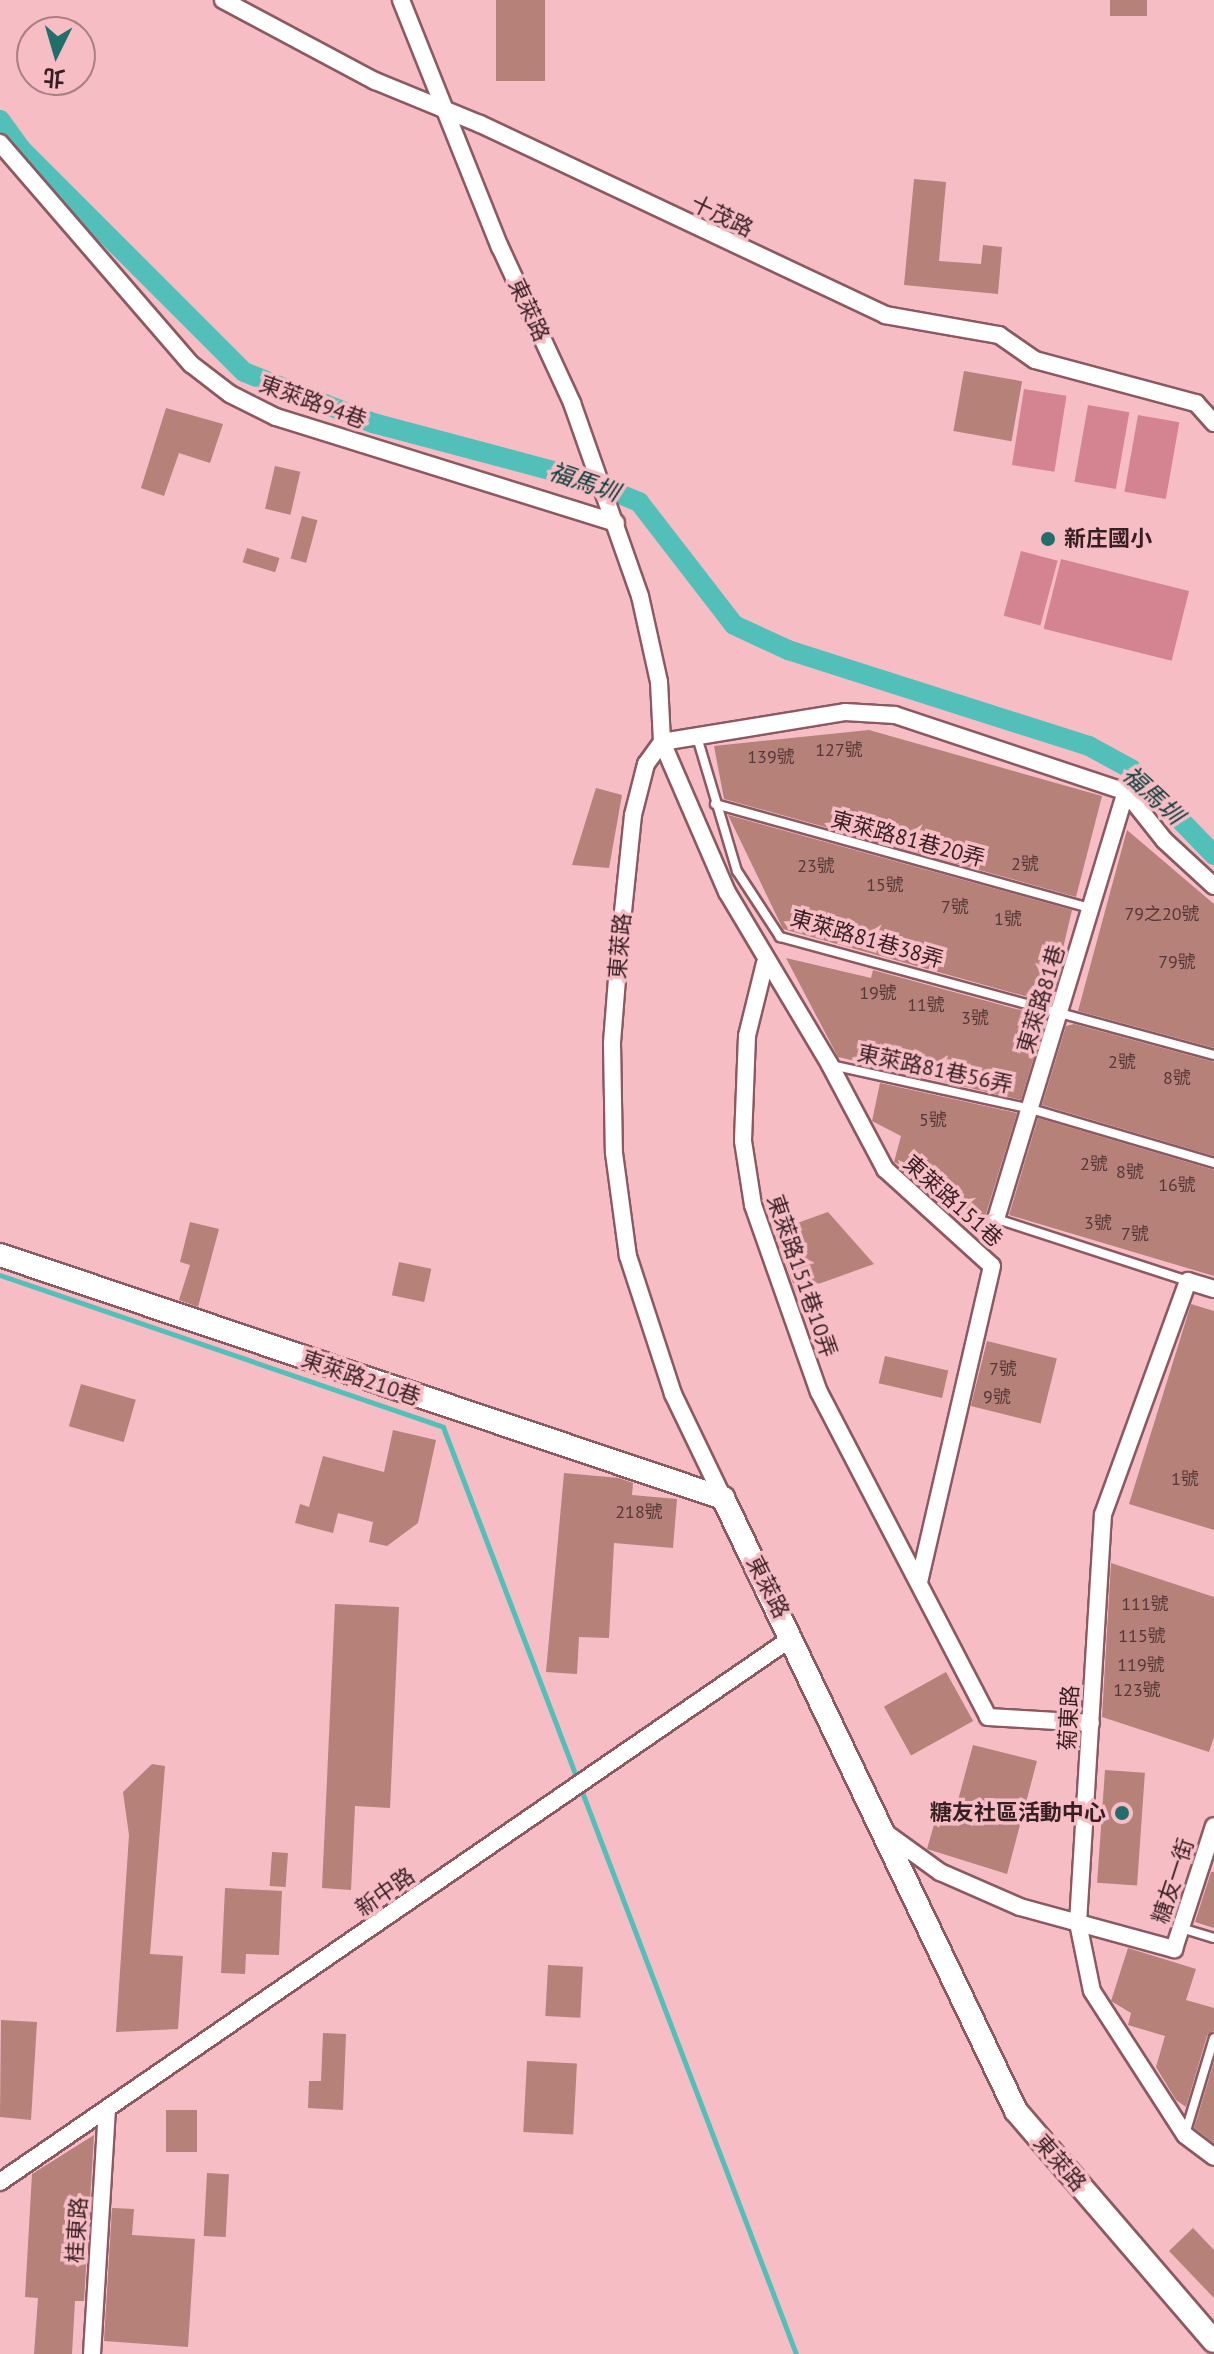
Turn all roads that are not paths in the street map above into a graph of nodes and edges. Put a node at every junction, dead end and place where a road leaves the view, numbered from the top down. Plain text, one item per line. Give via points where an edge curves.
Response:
1 (223, 0) edge
2 (401, 0) edge
3 (447, 110) junction
4 (0, 143) edge
5 (1214, 423) edge
6 (616, 523) junction
7 (697, 737) junction
8 (662, 742) junction
9 (1126, 792) junction
10 (715, 804) junction
11 (1214, 886) edge
12 (1091, 908) junction
13 (765, 963) junction
14 (1060, 1011) junction
15 (1214, 1055) edge
16 (830, 1065) junction
17 (1031, 1109) junction
18 (1214, 1163) edge
19 (996, 1219) joint
20 (0, 1255) edge
21 (1188, 1281) junction
22 (1214, 1289) edge
23 (723, 1498) junction
24 (919, 1581) junction
25 (793, 1637) junction
26 (1091, 1723) junction
27 (1214, 1828) edge
28 (886, 1833) junction
29 (1078, 1923) junction
30 (1181, 1928) junction
31 (1214, 1938) edge
32 (1214, 2038) edge
33 (107, 2109) junction
34 (1185, 2135) junction
35 (1214, 2157) edge
36 (0, 2182) edge
37 (1214, 2341) edge
38 (92, 2354) edge

1 - 3 street, 十茂路 via 301,45
2 - 3 street, 東萊路
3 - 5 street, 十茂路 via 885,315 999,335 1035,360 1196,403
3 - 6 street, 東萊路 via 500,247 572,403
4 - 6 street, 東萊路94巷 via 191,364 230,394 276,417
6 - 8 street, 東萊路 via 659,682
7 - 8 street
7 - 9 street via 845,712 895,715
7 - 10 lane, 東萊路81巷38弄
8 - 13 street, 東萊路151巷 via 727,892
8 - 23 street, 東萊路 via 646,764 633,815 612,1043 614,1153 628,1256 673,1394
9 - 11 street via 1164,840
9 - 12 street, 東萊路81巷
10 - 12 lane, 東萊路81巷20弄
10 - 14 lane, 東萊路81巷38弄 via 737,871 780,937
12 - 14 street, 東萊路81巷
13 - 16 street, 東萊路151巷
13 - 24 street, 東萊路151巷10弄 via 747,1036 743,1141 753,1205 819,1392
14 - 15 lane, 東萊路81巷38弄
14 - 17 street, 東萊路81巷
16 - 17 lane, 東萊路81巷56弄
16 - 24 street, 東萊路151巷 via 885,1169 992,1266
17 - 18 lane, 東萊路81巷56弄
17 - 19 street, 東萊路81巷
19 - 21 lane
20 - 23 street, 東萊路210巷
21 - 22 street
21 - 26 street, 菊東路 via 1103,1514
23 - 25 street, 東萊路
24 - 26 street via 988,1717
25 - 28 street, 東萊路
25 - 33 street, 新中路
26 - 29 street, 菊東路
27 - 30 street, 糖友一街
28 - 29 street via 940,1872 1020,1907
28 - 37 street, 東萊路 via 970,2024 1016,2111
29 - 30 street, 糖友一街 via 1174,1949
29 - 34 street, 菊東路 via 1092,1991
30 - 31 lane
32 - 34 lane
33 - 36 street, 新中路
33 - 38 street, 桂東路
34 - 35 street, 菊東路

